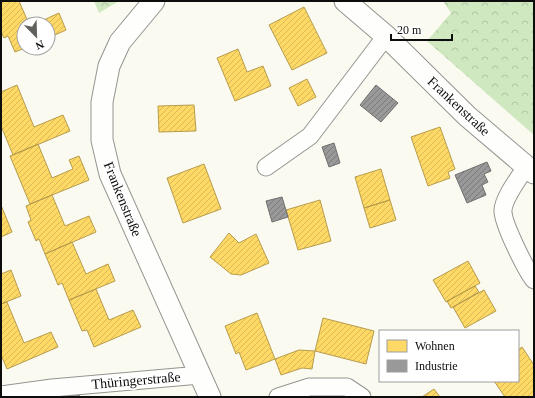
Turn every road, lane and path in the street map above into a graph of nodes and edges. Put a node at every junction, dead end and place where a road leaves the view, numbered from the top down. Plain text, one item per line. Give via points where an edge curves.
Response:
1 (154, 1) edge
2 (344, 1) edge
3 (386, 36) junction
4 (266, 167) dead end
5 (530, 170) edge
6 (534, 280) edge
7 (200, 375) junction
8 (1, 395) edge
9 (210, 397) edge
10 (278, 397) edge
11 (362, 397) edge

1 - 7 street, Frankenstraße via 120,42 109,66 102,102 102,140 110,174
2 - 3 street, Frankenstraße
3 - 4 street via 310,136
3 - 5 street, Frankenstraße via 467,116
5 - 6 street via 510,190 503,210 507,227 527,271
7 - 8 street, Thüringerstraße
7 - 9 street, Frankenstraße
10 - 11 street via 309,387 347,387

